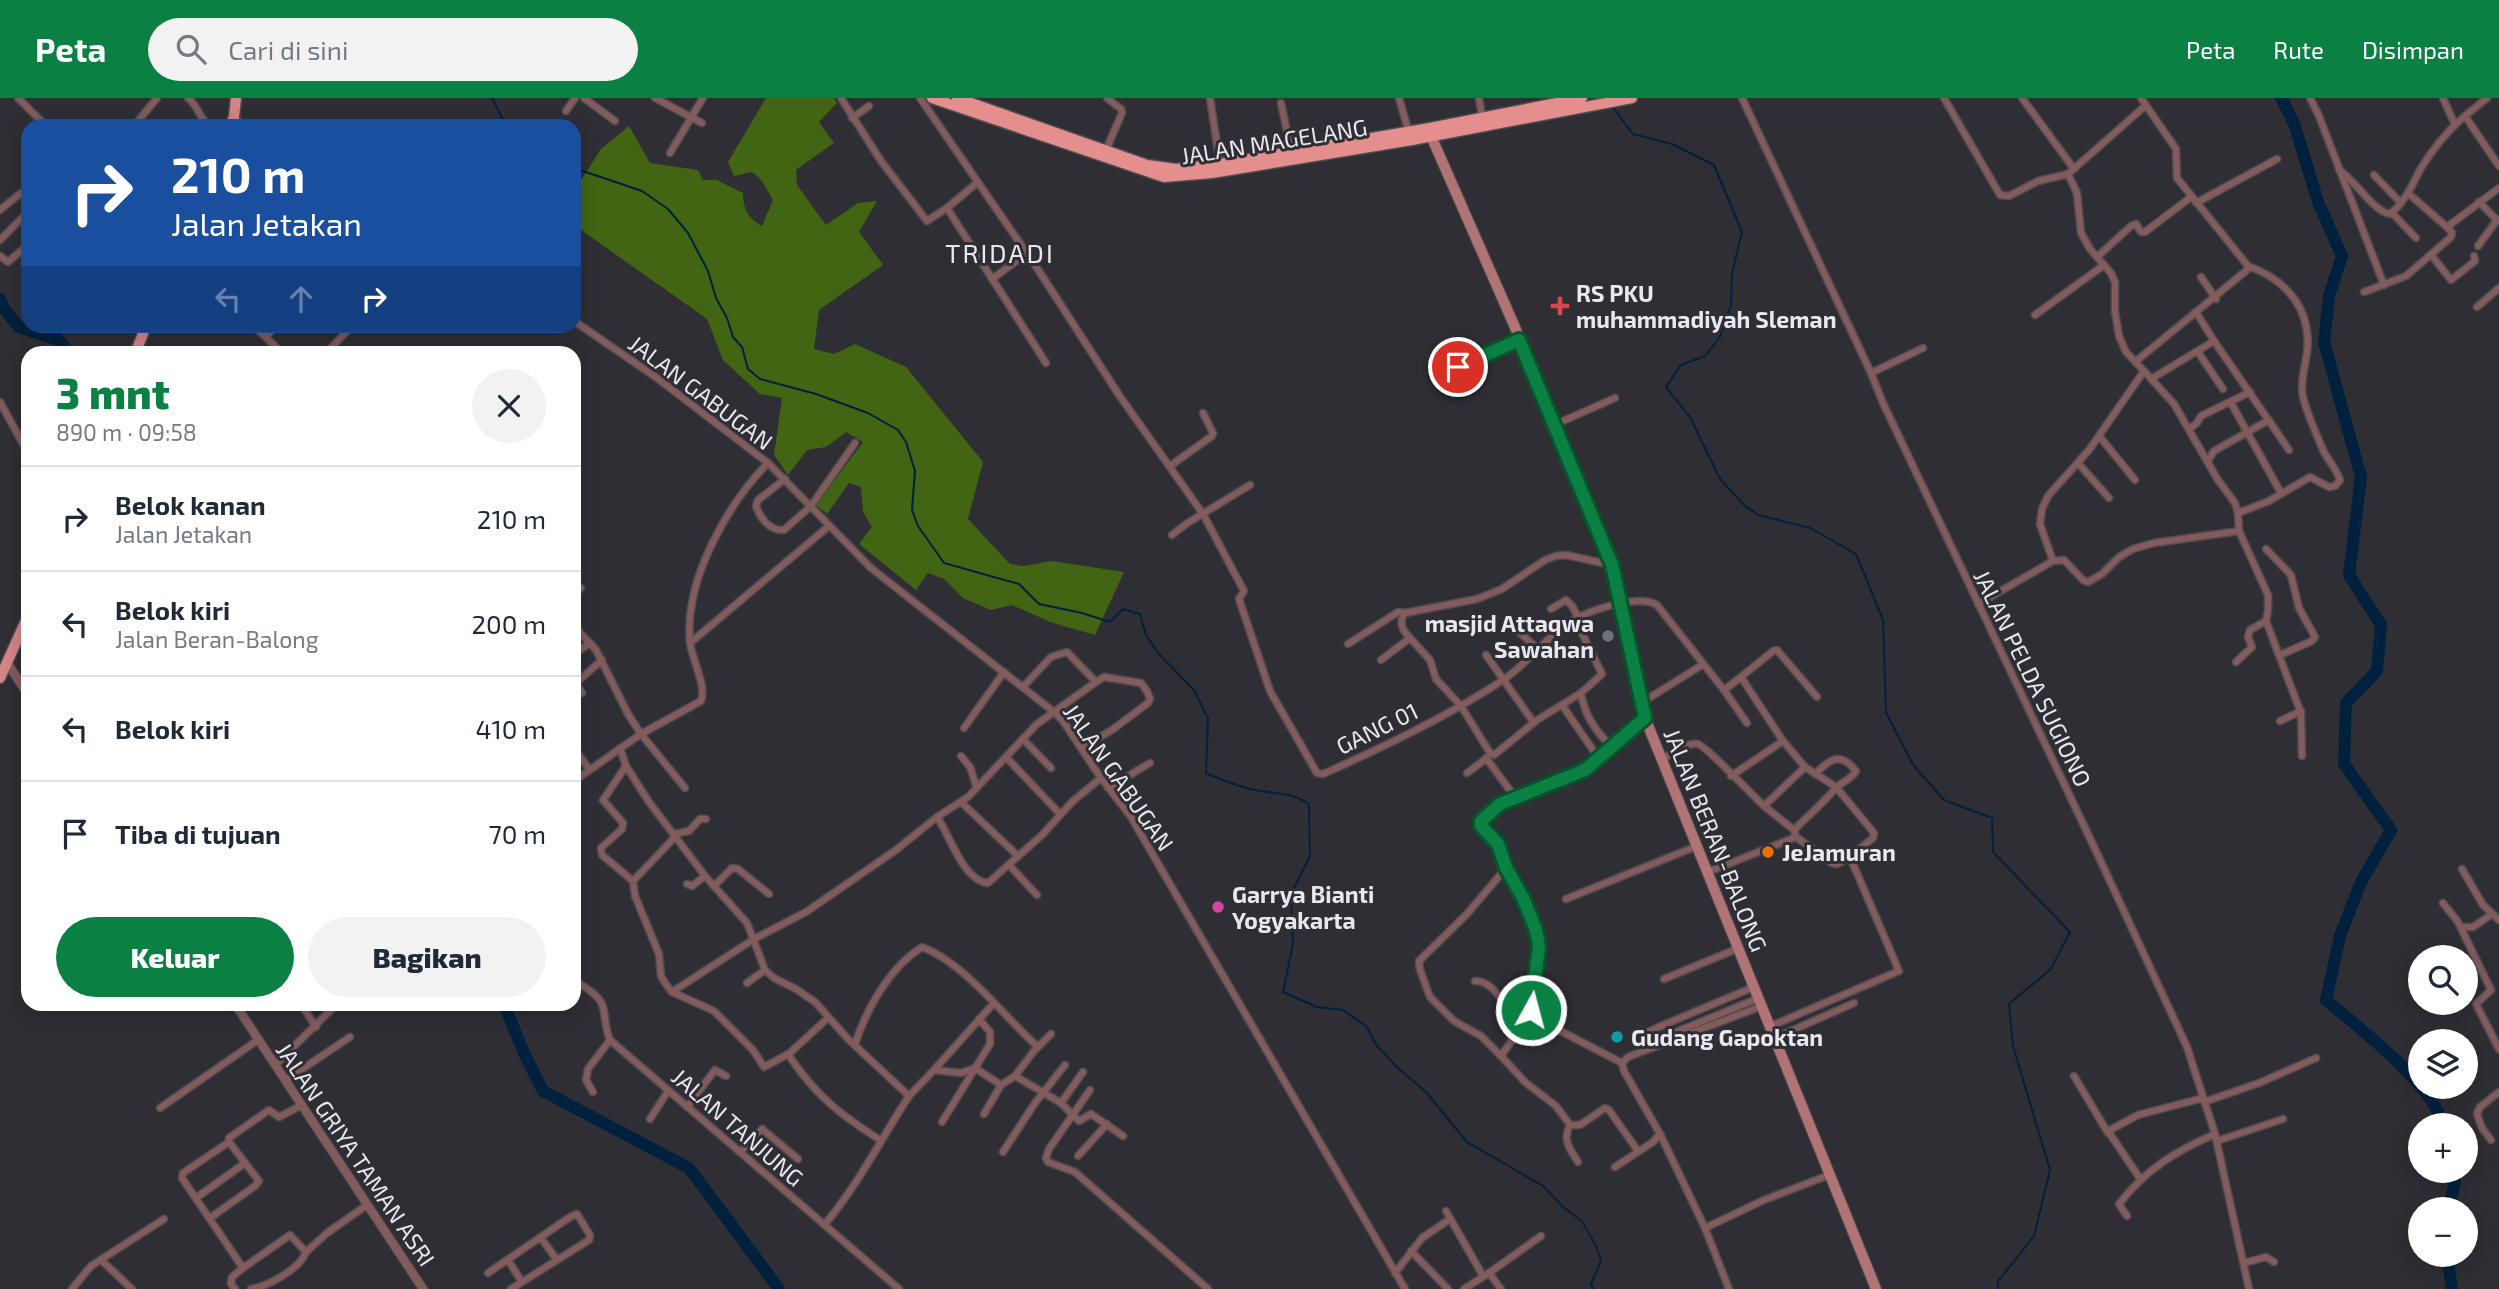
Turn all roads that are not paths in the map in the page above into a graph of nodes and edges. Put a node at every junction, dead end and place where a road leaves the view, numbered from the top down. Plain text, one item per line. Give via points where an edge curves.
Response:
1 (18, 98) edge
2 (157, 98) edge
3 (188, 98) edge
4 (236, 98) edge
5 (575, 98) edge
6 (584, 98) edge
7 (655, 98) edge
8 (703, 98) edge
9 (841, 98) edge
10 (920, 98) edge
11 (932, 98) edge
12 (957, 98) edge
13 (1107, 98) edge
14 (1210, 98) edge
15 (1399, 98) edge
16 (1479, 98) edge
17 (1581, 98) edge
18 (1632, 98) edge
19 (1742, 98) edge
20 (1944, 98) edge
21 (2022, 98) edge
22 (2141, 98) edge
23 (2310, 98) edge
24 (2442, 98) edge
25 (2487, 98) edge
26 (1281, 103) dead end
27 (869, 106) dead end
28 (2146, 106) junction
29 (566, 111) dead end
30 (1482, 116) junction
31 (2465, 116) junction
32 (852, 118) junction
33 (39, 119) edge
34 (140, 119) edge
35 (202, 119) edge
36 (232, 119) edge
37 (690, 119) junction
38 (615, 121) dead end
39 (702, 123) dead end
40 (2455, 125) junction
41 (1430, 132) junction
42 (1410, 136) junction
43 (1105, 150) junction
44 (1291, 151) junction
45 (670, 153) dead end
46 (2277, 159) dead end
47 (1220, 164) junction
48 (2499, 166) edge
49 (2338, 169) junction
50 (2071, 172) junction
51 (2374, 175) dead end
52 (978, 182) junction
53 (2499, 188) edge
54 (21, 192) edge
55 (2409, 194) junction
56 (2193, 200) junction
57 (2479, 202) junction
58 (2401, 203) junction
59 (947, 208) junction
60 (0, 211) edge
61 (2392, 213) junction
62 (21, 219) edge
63 (2498, 221) edge
64 (2447, 227) junction
65 (2416, 238) dead end
66 (0, 240) edge
67 (2478, 246) dead end
68 (21, 250) edge
69 (1027, 253) junction
70 (0, 256) edge
71 (2432, 256) junction
72 (2474, 256) dead end
73 (2097, 257) junction
74 (2104, 265) junction
75 (2248, 266) junction
76 (2201, 277) dead end
77 (992, 279) junction
78 (2384, 285) junction
79 (2499, 288) edge
80 (2364, 292) dead end
81 (2216, 299) junction
82 (2477, 307) dead end
83 (2196, 312) junction
84 (2035, 315) dead end
85 (581, 326) edge
86 (262, 333) edge
87 (269, 333) edge
88 (345, 333) edge
89 (266, 336) junction
90 (1519, 340) junction
91 (2214, 341) junction
92 (274, 346) edge
93 (333, 346) edge
94 (1923, 348) dead end
95 (2198, 352) junction
96 (2135, 362) junction
97 (1046, 363) dead end
98 (2144, 371) junction
99 (1871, 373) junction
100 (1438, 376) dead end
101 (2151, 379) junction
102 (2223, 388) dead end
103 (2250, 392) junction
104 (1615, 398) dead end
105 (0, 402) edge
106 (2231, 403) junction
107 (1203, 413) dead end
108 (2269, 420) junction
109 (1553, 425) junction
110 (2189, 429) junction
111 (2246, 432) junction
112 (2099, 436) junction
113 (21, 440) edge
114 (855, 443) dead end
115 (2289, 450) dead end
116 (2208, 462) junction
117 (768, 463) junction
118 (2078, 463) junction
119 (1170, 466) junction
120 (785, 479) junction
121 (2135, 480) dead end
122 (1250, 485) dead end
123 (2281, 493) junction
124 (2109, 498) dead end
125 (811, 506) junction
126 (2238, 513) junction
127 (1203, 514) junction
128 (830, 526) junction
129 (2239, 531) junction
130 (1172, 535) dead end
131 (2266, 549) dead end
132 (2053, 561) junction
133 (1612, 565) junction
134 (1621, 603) junction
135 (1978, 604) junction
136 (1551, 609) dead end
137 (1405, 613) junction
138 (1577, 618) junction
139 (2266, 621) junction
140 (1509, 623) dead end
141 (21, 633) edge
142 (581, 633) edge
143 (1410, 638) junction
144 (590, 643) junction
145 (690, 643) junction
146 (1348, 644) dead end
147 (581, 649) edge
148 (1539, 650) junction
149 (0, 652) edge
150 (1486, 655) dead end
151 (2280, 655) junction
152 (601, 660) junction
153 (1381, 660) dead end
154 (2236, 662) dead end
155 (8, 664) junction
156 (1702, 665) junction
157 (1004, 671) junction
158 (1741, 677) junction
159 (0, 678) edge
160 (581, 678) edge
161 (1505, 679) junction
162 (1096, 682) junction
163 (21, 684) edge
164 (1023, 687) junction
165 (1724, 690) junction
166 (1581, 693) junction
167 (1817, 696) dead end
168 (1641, 703) junction
169 (1562, 705) junction
170 (1461, 706) junction
171 (2301, 711) junction
172 (1054, 712) junction
173 (1645, 718) junction
174 (2280, 721) dead end
175 (1534, 723) junction
176 (1747, 723) dead end
177 (964, 728) dead end
178 (641, 734) junction
179 (1023, 738) junction
180 (1783, 741) junction
181 (1612, 747) junction
182 (620, 748) junction
183 (1081, 748) junction
184 (2302, 755) dead end
185 (961, 756) dead end
186 (1488, 756) junction
187 (1006, 757) junction
188 (581, 758) edge
189 (1599, 759) junction
190 (1662, 759) junction
191 (1150, 763) dead end
192 (626, 765) junction
193 (1805, 767) junction
194 (1051, 768) dead end
195 (589, 769) junction
196 (1467, 773) dead end
197 (581, 775) edge
198 (1815, 775) junction
199 (1731, 776) junction
200 (1101, 778) junction
201 (685, 788) dead end
202 (977, 788) junction
203 (1108, 788) junction
204 (1836, 788) junction
205 (1515, 797) junction
206 (961, 802) junction
207 (1763, 806) junction
208 (1060, 814) junction
209 (937, 817) junction
210 (706, 819) dead end
211 (1795, 833) junction
212 (674, 835) junction
213 (1697, 846) junction
214 (1018, 856) junction
215 (1850, 857) junction
216 (1009, 864) junction
217 (1506, 868) junction
218 (2462, 869) dead end
219 (1708, 872) junction
220 (705, 876) junction
221 (633, 881) junction
222 (687, 884) dead end
223 (713, 886) junction
224 (769, 894) dead end
225 (1038, 895) dead end
226 (1566, 899) dead end
227 (2443, 903) dead end
228 (2492, 914) junction
229 (2499, 920) edge
230 (2461, 927) junction
231 (754, 939) junction
232 (1739, 948) junction
233 (765, 970) junction
234 (1664, 979) dead end
235 (1475, 981) dead end
236 (747, 983) dead end
237 (581, 986) edge
238 (1755, 987) junction
239 (672, 992) junction
240 (1760, 1002) junction
241 (1854, 1003) dead end
242 (993, 1004) junction
243 (239, 1011) edge
244 (306, 1011) edge
245 (331, 1011) edge
246 (1531, 1013) junction
247 (828, 1018) junction
248 (979, 1019) junction
249 (1770, 1026) junction
250 (316, 1027) junction
251 (1051, 1034) dead end
252 (350, 1037) dead end
253 (1775, 1038) junction
254 (258, 1040) junction
255 (610, 1040) junction
256 (855, 1044) junction
257 (1038, 1047) junction
258 (2499, 1049) edge
259 (790, 1053) junction
260 (1501, 1056) junction
261 (2316, 1058) dead end
262 (1622, 1063) junction
263 (275, 1065) junction
264 (1065, 1065) dead end
265 (975, 1068) junction
266 (934, 1070) junction
267 (1083, 1072) dead end
268 (726, 1076) dead end
269 (1015, 1076) junction
270 (2074, 1076) dead end
271 (286, 1080) junction
272 (1001, 1085) junction
273 (1090, 1090) dead end
274 (668, 1091) junction
275 (593, 1092) dead end
276 (2499, 1092) edge
277 (1044, 1093) junction
278 (909, 1096) junction
279 (2204, 1100) junction
280 (1061, 1103) junction
281 (302, 1105) junction
282 (687, 1107) junction
283 (160, 1108) dead end
284 (984, 1114) dead end
285 (1073, 1114) junction
286 (650, 1119) dead end
287 (2283, 1119) dead end
288 (942, 1122) dead end
289 (1107, 1124) junction
290 (1570, 1125) junction
291 (2108, 1133) junction
292 (1660, 1134) junction
293 (1123, 1136) dead end
294 (229, 1138) dead end
295 (2216, 1138) junction
296 (880, 1140) junction
297 (2491, 1140) dead end
298 (1638, 1151) junction
299 (740, 1152) junction
300 (1003, 1152) dead end
301 (1078, 1156) dead end
302 (798, 1159) dead end
303 (1578, 1162) dead end
304 (245, 1163) junction
305 (1615, 1167) dead end
306 (1829, 1175) junction
307 (2141, 1180) junction
308 (196, 1198) junction
309 (367, 1205) junction
310 (1446, 1212) dead end
311 (2127, 1216) dead end
312 (210, 1218) junction
313 (164, 1219) dead end
314 (1450, 1219) junction
315 (825, 1224) junction
316 (1705, 1228) junction
317 (1541, 1236) dead end
318 (541, 1237) junction
319 (1411, 1251) junction
320 (306, 1252) junction
321 (101, 1260) junction
322 (508, 1260) junction
323 (556, 1260) junction
324 (2274, 1262) dead end
325 (2244, 1263) junction
326 (243, 1268) junction
327 (488, 1273) dead end
328 (1395, 1273) junction
329 (1486, 1274) junction
330 (522, 1282) junction
331 (897, 1288) edge
332 (72, 1289) edge
333 (132, 1289) edge
334 (235, 1289) edge
335 (251, 1289) edge
336 (423, 1289) edge
337 (511, 1289) edge
338 (1208, 1289) edge
339 (1405, 1289) edge
340 (1448, 1289) edge
341 (1464, 1289) edge
342 (1501, 1289) edge
343 (1729, 1289) edge
344 (1876, 1289) edge
345 (2249, 1289) edge

1 - 33 street
2 - 34 street
3 - 35 street
4 - 36 main road
5 - 29 street
6 - 38 street
7 - 37 street
8 - 37 street
9 - 32 street
10 - 52 street
11 - 42 highway, JALAN MAGELANG via 1164,177 1212,173
12 - 43 highway, JALAN MAGELANG
13 - 43 street via 1122,113
14 - 47 street
15 - 42 street
16 - 30 street
17 - 30 highway, JALAN MAGELANG
18 - 41 highway, JALAN MAGELANG
19 - 99 street, JALAN PELDA SUGIONO
20 - 50 street via 2000,195 2009,196 2038,181
21 - 50 street
22 - 28 street
23 - 49 street
24 - 40 street
25 - 31 street
26 - 44 street
27 - 32 street
28 - 50 street
28 - 56 street via 2176,149 2177,178
30 - 41 highway, JALAN MAGELANG
31 - 40 street
31 - 48 street
32 - 59 street via 927,221
37 - 39 street
37 - 45 street
40 - 55 street via 2422,167
41 - 42 highway, JALAN MAGELANG
41 - 90 main road, JALAN BERAN-BALONG
42 - 44 highway, JALAN MAGELANG
43 - 47 highway, JALAN MAGELANG via 1168,168
44 - 47 highway, JALAN MAGELANG
46 - 56 street
49 - 61 street via 2381,211
49 - 78 street
50 - 73 street via 2081,233
51 - 58 street
52 - 59 street
52 - 69 street
53 - 57 street
54 - 60 street
55 - 58 street
55 - 64 street
56 - 73 street via 2145,232 2131,226
56 - 75 street
57 - 63 street
57 - 64 street
58 - 61 street
59 - 77 street
61 - 65 street
62 - 66 street
63 - 67 street
64 - 71 street via 2451,237
68 - 70 street via 8,262
69 - 77 street
69 - 119 street
71 - 72 street via 2451,280 2475,261
71 - 78 street via 2406,276
73 - 74 street
74 - 84 street
74 - 96 street via 2115,282 2119,336
75 - 81 street
75 - 123 street via 2287,291 2306,320 2309,334 2301,391 2339,477 2332,487 2310,477
76 - 81 street
77 - 97 street
78 - 80 street
79 - 82 street
81 - 83 street
83 - 91 street
83 - 96 street
85 - 117 street, JALAN GABUGAN
86 - 89 street
87 - 89 street
88 - 93 street
89 - 92 street
90 - 100 street
90 - 109 main road, JALAN BERAN-BALONG
91 - 95 street
91 - 103 street
94 - 99 street
95 - 101 street
95 - 102 street
96 - 98 street
98 - 101 street
98 - 112 street
99 - 135 street, JALAN PELDA SUGIONO
101 - 110 street
103 - 106 street
103 - 108 street
104 - 109 street
105 - 113 street
106 - 110 street via 2200,416
106 - 111 street
107 - 119 street via 1212,436
108 - 111 street
108 - 115 street
109 - 133 main road, JALAN BERAN-BALONG
110 - 116 street
111 - 116 street via 2214,451
111 - 123 street
112 - 118 street
112 - 121 street
114 - 125 street
116 - 126 street
117 - 120 street, JALAN GABUGAN
117 - 145 street via 727,513 711,546 693,604
118 - 124 street
118 - 132 street via 2042,509 2040,524
119 - 127 street
120 - 125 street, JALAN GABUGAN
120 - 125 street via 758,500 756,506 769,526 784,530
122 - 127 street
123 - 126 street
125 - 128 street, JALAN GABUGAN
126 - 129 street
127 - 130 street
127 - 170 street, GANG 01 via 1244,591 1239,599 1269,691 1319,774
128 - 145 street
128 - 157 street, JALAN GABUGAN via 871,568
129 - 132 street via 2133,549 2088,582 2064,560
129 - 139 street via 2268,595
131 - 151 street via 2291,575 2299,608 2315,637
132 - 135 street
133 - 134 main road, JALAN BERAN-BALONG
133 - 137 street via 1556,556 1477,599
134 - 138 street, GANG 01
134 - 156 street, GANG 01 via 1642,600 1657,605
134 - 168 main road, JALAN BERAN-BALONG
135 - 279 street, JALAN PELDA SUGIONO via 2187,1046
136 - 138 street via 1566,600
137 - 143 street via 1401,626
137 - 146 street via 1393,614
138 - 148 street, GANG 01
138 - 166 street via 1602,674
139 - 151 street
139 - 154 street via 2250,630 2252,647
140 - 148 street
141 - 155 main road
142 - 144 street
143 - 153 street
143 - 170 street via 1430,660 1436,680
144 - 147 street
144 - 152 street
145 - 178 street via 703,690 701,701
148 - 161 street, GANG 01
149 - 155 main road
150 - 161 street
151 - 171 street
152 - 160 street
152 - 178 street
155 - 159 main road
155 - 163 street
156 - 165 street, GANG 01
156 - 168 street
157 - 164 street, JALAN GABUGAN
157 - 177 street
158 - 165 street
158 - 167 street via 1777,650
158 - 180 street
161 - 170 street, GANG 01
161 - 175 street
162 - 164 street via 1067,652 1051,657
162 - 172 street
162 - 183 street via 1104,677 1141,683 1150,699
164 - 172 street, JALAN GABUGAN
165 - 176 street, GANG 01
166 - 169 street
166 - 181 street via 1585,712
168 - 173 main road, JALAN BERAN-BALONG
169 - 175 street
169 - 189 street
170 - 186 street
171 - 174 street
171 - 184 street
172 - 179 street
172 - 183 street, JALAN GABUGAN
173 - 181 street
173 - 190 main road, JALAN BERAN-BALONG
175 - 186 street via 1497,755
178 - 182 street
178 - 201 street
179 - 187 street
179 - 194 street
180 - 193 street
180 - 199 street
181 - 189 street
182 - 192 street
182 - 195 street
183 - 200 street, JALAN GABUGAN
185 - 202 street
186 - 196 street
186 - 205 street
187 - 202 street
187 - 208 street
188 - 195 street
189 - 205 street via 1585,770
190 - 199 street via 1700,745
190 - 213 main road, JALAN BERAN-BALONG
191 - 203 street
192 - 212 street
192 - 221 street via 603,800 623,823 622,828 601,848 605,859
193 - 198 street
193 - 207 street
195 - 197 street
198 - 204 street
198 - 204 street via 1828,761 1845,761 1856,771
199 - 207 street
200 - 203 street, JALAN GABUGAN
200 - 208 street
202 - 206 street
203 - 328 street, JALAN GABUGAN via 1131,817
204 - 211 street
204 - 215 street via 1874,832
205 - 217 street via 1481,821 1498,844
206 - 209 street
206 - 214 street
207 - 211 street
208 - 214 street
209 - 216 street via 962,864 980,881 988,883
209 - 231 street via 806,912
210 - 212 street via 700,818 689,831
211 - 215 street via 1832,863
211 - 219 street
212 - 220 street
212 - 221 street
213 - 219 main road, JALAN BERAN-BALONG
213 - 226 street
214 - 216 street
215 - 249 street via 1899,972
216 - 225 street
217 - 246 street via 1523,898 1539,946
217 - 260 street via 1419,961 1430,997
218 - 228 street
219 - 232 main road, JALAN BERAN-BALONG
220 - 222 street via 692,886
220 - 223 street
221 - 239 street via 659,954 661,975
223 - 224 street via 732,868
223 - 231 street via 736,908
227 - 230 street
228 - 229 street
228 - 230 street via 2473,927
230 - 258 street via 2491,990 2476,1004
231 - 233 street
231 - 239 street
232 - 234 street
232 - 238 main road, JALAN BERAN-BALONG
233 - 236 street
233 - 247 street via 806,995
235 - 246 street via 1489,984 1510,1010
237 - 255 street via 603,1006
238 - 240 main road, JALAN BERAN-BALONG
238 - 240 street via 1648,1032 1647,1040
239 - 259 street via 715,1012 764,1067
240 - 249 main road, JALAN BERAN-BALONG
240 - 262 street
241 - 253 street
242 - 248 street
242 - 256 street via 957,967 922,947 907,956 877,997
242 - 257 street
243 - 254 street, JALAN GRIYA TAMAN ASRI
244 - 250 street
245 - 250 street
246 - 260 street
246 - 262 street
247 - 256 street
247 - 259 street
248 - 265 street via 990,1032 990,1044
248 - 266 street
249 - 253 main road, JALAN BERAN-BALONG
250 - 263 street
251 - 257 street
252 - 271 street
253 - 306 main road, JALAN BERAN-BALONG
254 - 263 street, JALAN GRIYA TAMAN ASRI
254 - 283 street
255 - 274 street, JALAN TANJUNG
255 - 275 street via 589,1069 586,1080
256 - 278 street
257 - 269 street
259 - 296 street via 804,1078 837,1112
260 - 290 street via 1556,1106
261 - 279 street
262 - 292 street
263 - 271 street, JALAN GRIYA TAMAN ASRI
264 - 277 street
265 - 266 street via 961,1073
265 - 272 street
265 - 288 street
266 - 278 street
267 - 280 street
268 - 282 street via 715,1070
269 - 272 street
269 - 277 street
270 - 291 street
271 - 281 street, JALAN GRIYA TAMAN ASRI
272 - 284 street
273 - 285 street
274 - 282 street, JALAN TANJUNG
274 - 286 street
276 - 297 street via 2477,1114
277 - 280 street
277 - 300 street
278 - 296 street
279 - 291 street via 2138,1115
279 - 295 street, JALAN PELDA SUGIONO
280 - 285 street
281 - 294 street via 279,1116 269,1110
281 - 309 street, JALAN GRIYA TAMAN ASRI
282 - 299 street, JALAN TANJUNG
285 - 289 street via 1079,1121 1091,1114
285 - 338 street via 1046,1158 1070,1169
287 - 295 street
289 - 293 street
289 - 301 street
290 - 298 street via 1609,1110
290 - 303 street via 1566,1142
291 - 307 street
292 - 298 street
292 - 316 street
295 - 307 street via 2179,1150
295 - 325 street, JALAN PELDA SUGIONO
296 - 315 street via 854,1187
298 - 305 street
299 - 302 street via 762,1129
299 - 315 street, JALAN TANJUNG
304 - 308 street
304 - 308 street via 229,1142 183,1173
304 - 312 street via 258,1178 257,1184
306 - 316 street
306 - 344 main road, JALAN BERAN-BALONG
307 - 311 street via 2119,1204
308 - 312 street
309 - 320 street
309 - 336 street, JALAN GRIYA TAMAN ASRI
310 - 314 street
312 - 326 street
313 - 321 street
314 - 319 street
314 - 329 street
315 - 331 street, JALAN TANJUNG
316 - 343 street
317 - 329 street
318 - 322 street
318 - 323 street
318 - 323 street via 575,1214 580,1218 589,1240
319 - 328 street
319 - 340 street
320 - 326 street via 290,1235
320 - 335 street via 276,1280
321 - 332 street
321 - 333 street
322 - 327 street
322 - 330 street
323 - 330 street
324 - 325 street via 2266,1257
325 - 345 street, JALAN PELDA SUGIONO
326 - 334 street via 232,1277
328 - 339 street, JALAN GABUGAN
329 - 341 street
329 - 342 street
330 - 337 street

